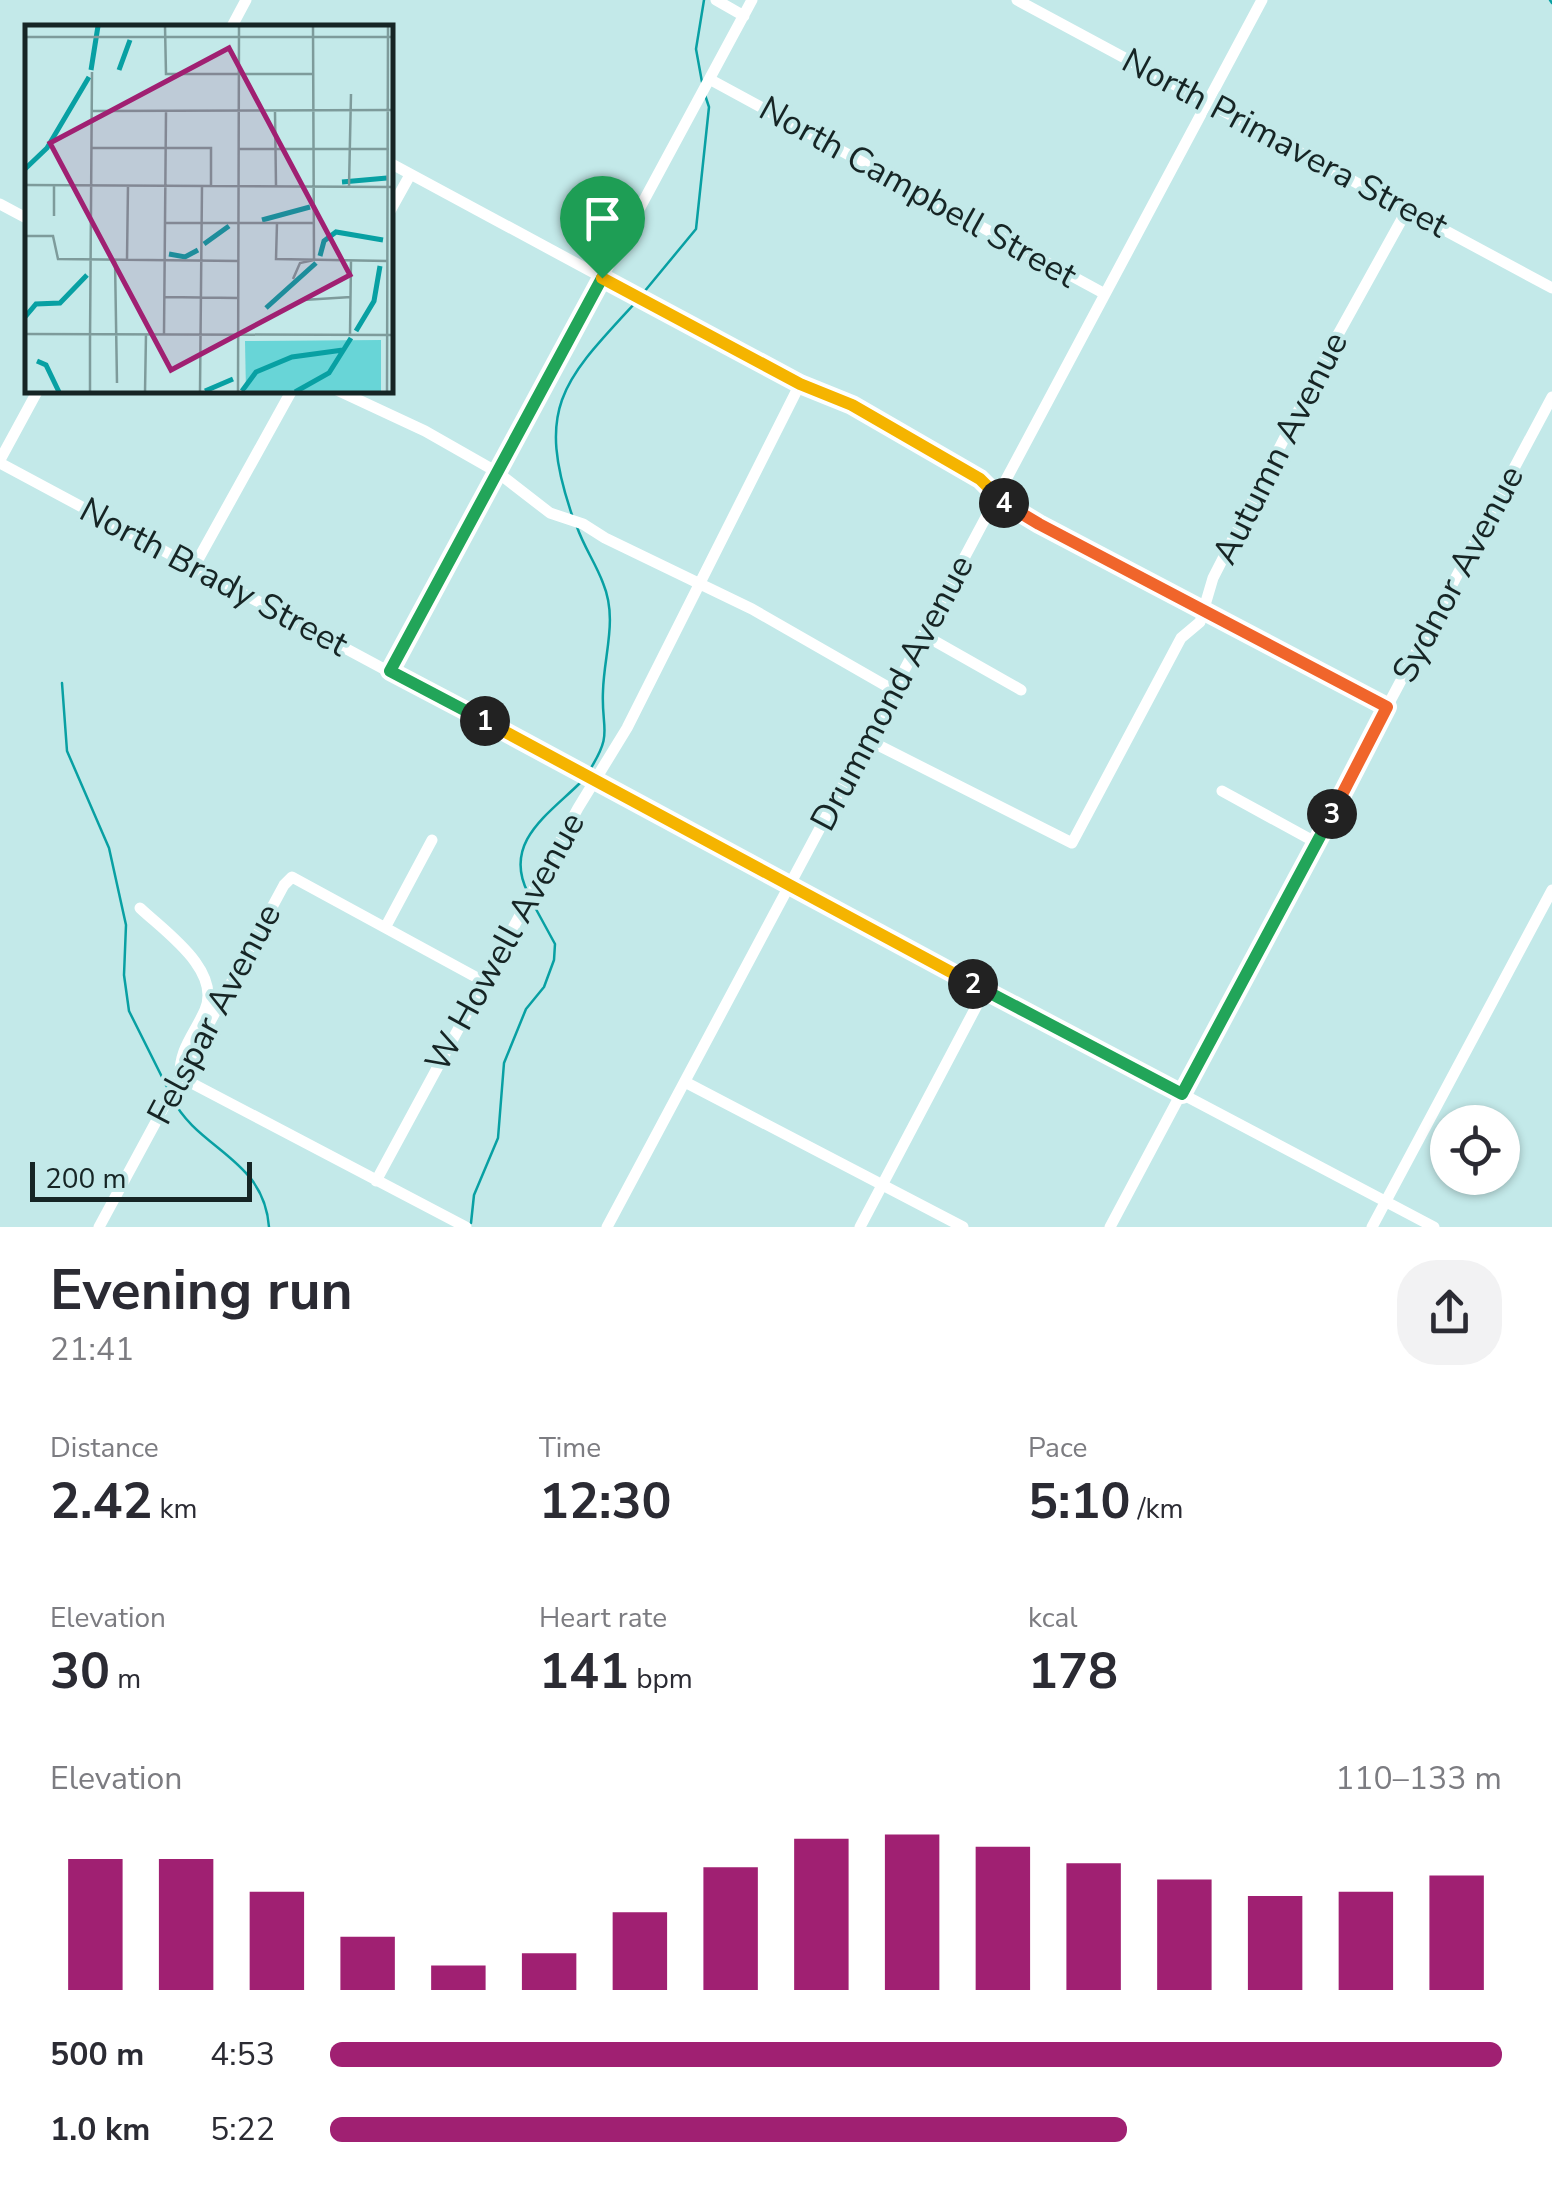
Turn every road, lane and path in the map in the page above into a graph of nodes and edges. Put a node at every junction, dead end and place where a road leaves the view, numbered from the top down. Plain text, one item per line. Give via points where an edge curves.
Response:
1 (246, 0) edge
2 (716, 0) edge
3 (752, 0) edge
4 (1017, 0) edge
5 (1262, 0) edge
6 (744, 16) junction
7 (233, 25) edge
8 (711, 80) junction
9 (1208, 101) junction
10 (392, 165) edge
11 (410, 174) junction
12 (0, 204) edge
13 (392, 207) edge
14 (1407, 210) junction
15 (25, 216) edge
16 (602, 278) junction
17 (1552, 288) edge
18 (1106, 294) junction
19 (800, 384) junction
20 (37, 392) edge
21 (291, 392) edge
22 (341, 392) edge
23 (1552, 398) edge
24 (0, 462) edge
25 (497, 472) junction
26 (998, 495) junction
27 (195, 565) junction
28 (700, 584) junction
29 (1206, 610) junction
30 (924, 635) junction
31 (390, 671) junction
32 (1021, 690) dead end
33 (894, 691) junction
34 (1387, 707) junction
35 (868, 740) junction
36 (596, 781) junction
37 (1222, 792) dead end
38 (432, 840) dead end
39 (1317, 843) junction
40 (788, 886) junction
41 (1552, 890) edge
42 (140, 908) dead end
43 (386, 926) junction
44 (483, 980) junction
45 (985, 990) junction
46 (180, 1077) junction
47 (684, 1082) junction
48 (1182, 1094) junction
49 (376, 1181) junction
50 (882, 1185) junction
51 (1386, 1202) junction
52 (99, 1227) edge
53 (466, 1227) edge
54 (607, 1227) edge
55 (860, 1227) edge
56 (963, 1227) edge
57 (1110, 1227) edge
58 (1372, 1227) edge
59 (1434, 1227) edge

1 - 7 street
2 - 6 street
3 - 6 street
4 - 9 street, North Primavera Street
5 - 9 street, Drummond Avenue
6 - 8 street
8 - 16 street
8 - 18 street, North Campbell Street
9 - 14 street, North Primavera Street
9 - 18 street, Drummond Avenue
10 - 11 street
11 - 13 street
11 - 16 street
12 - 15 street
14 - 17 street, North Primavera Street
14 - 29 street, Autumn Avenue via 1213,578
16 - 19 street
16 - 25 street
18 - 26 street, Drummond Avenue
19 - 26 street via 852,405
19 - 28 street, W Howell Avenue
20 - 24 street
21 - 27 street
22 - 25 street
23 - 34 street, Sydnor Avenue
24 - 27 street, North Brady Street
25 - 28 street via 550,512
25 - 31 street
26 - 29 street via 1013,510
26 - 30 street, Drummond Avenue
27 - 31 street, North Brady Street
28 - 33 street
28 - 36 street, W Howell Avenue
29 - 34 street
29 - 35 street, Autumn Avenue via 1181,638 1072,843
30 - 32 street
30 - 33 street, Drummond Avenue
31 - 36 street, North Brady Street
33 - 35 street, Drummond Avenue
34 - 39 street, Sydnor Avenue
35 - 40 street, Drummond Avenue
36 - 40 street, North Brady Street
36 - 44 street, W Howell Avenue
37 - 39 street
38 - 43 street
39 - 48 street, Sydnor Avenue
40 - 45 street, North Brady Street
40 - 47 street, Drummond Avenue
41 - 51 street
42 - 46 street via 194,960 208,991 182,1052
43 - 44 street
43 - 46 street, Felspar Avenue via 292,877
44 - 49 street, W Howell Avenue
45 - 48 street, North Brady Street
45 - 50 street
46 - 49 street
46 - 52 street, Felspar Avenue
47 - 50 street
47 - 54 street, Drummond Avenue
48 - 51 street, North Brady Street
48 - 57 street, Sydnor Avenue
49 - 53 street
50 - 55 street
50 - 56 street
51 - 58 street
51 - 59 street, North Brady Street

